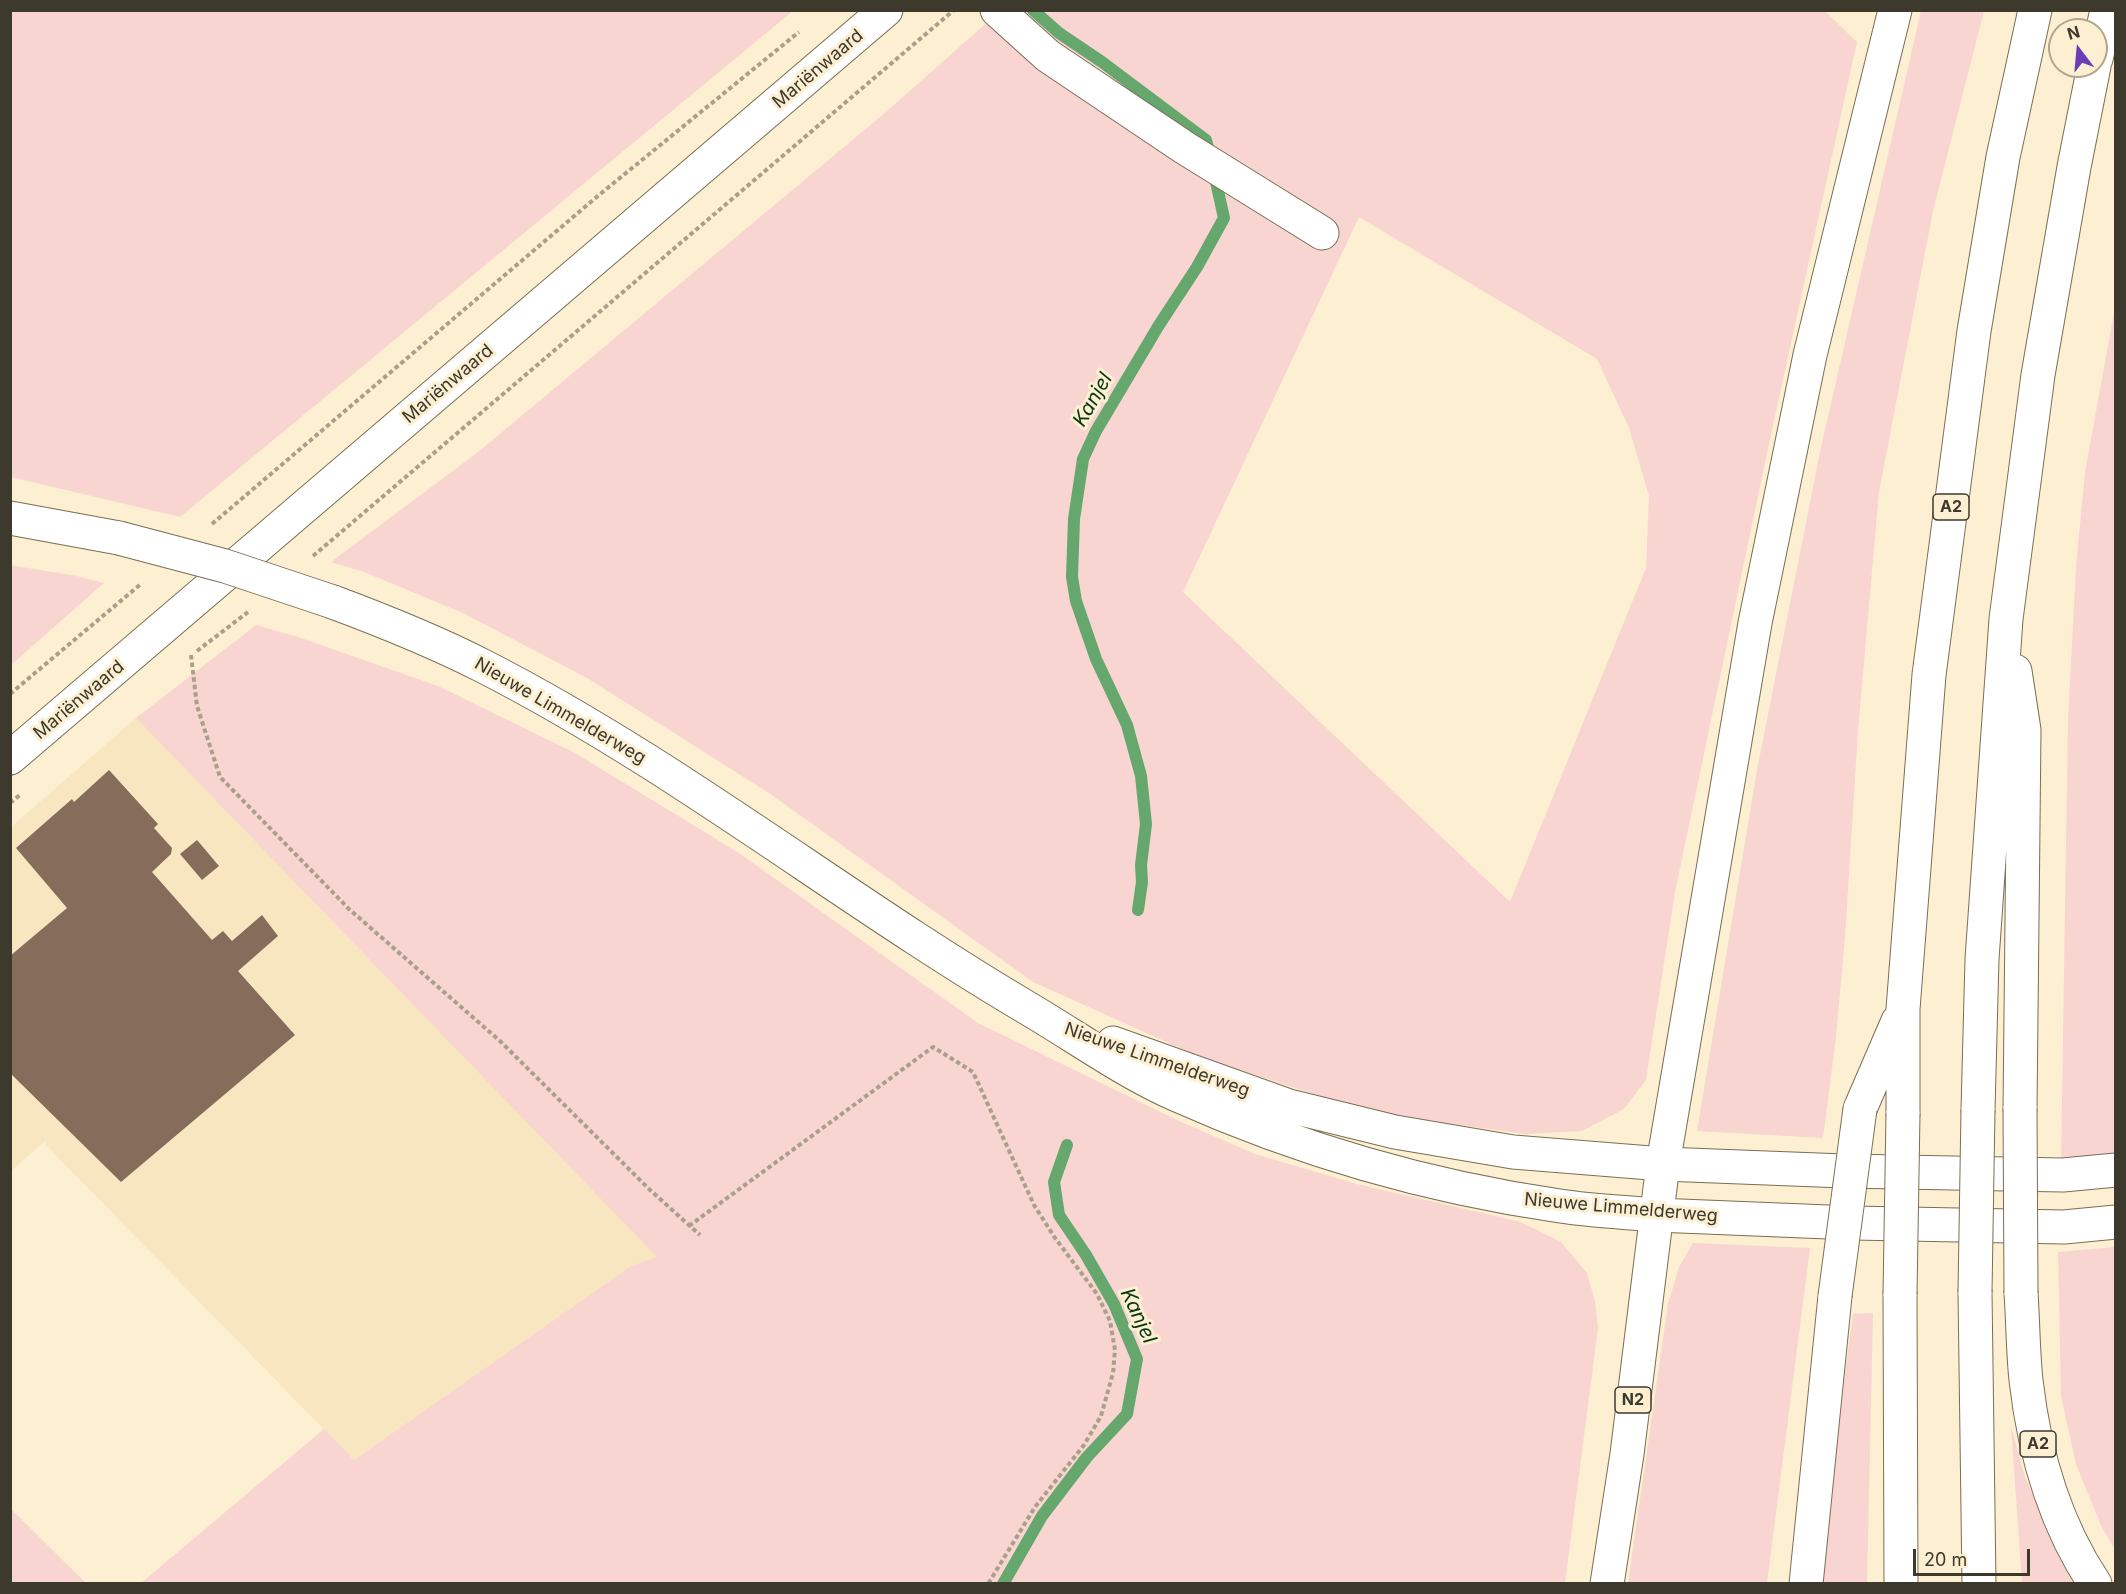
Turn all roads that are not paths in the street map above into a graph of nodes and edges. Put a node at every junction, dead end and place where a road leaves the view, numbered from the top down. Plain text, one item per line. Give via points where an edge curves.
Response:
1 (886, 10) edge
2 (998, 10) edge
3 (1895, 10) edge
4 (2035, 10) edge
5 (2092, 78) edge
6 (1322, 233) dead end
7 (10, 518) edge
8 (2006, 619) junction
9 (10, 758) edge
10 (1904, 1009) junction
11 (1054, 1024) junction
12 (1663, 1164) junction
13 (2115, 1170) edge
14 (1656, 1215) junction
15 (2115, 1222) edge
16 (1607, 1584) edge
17 (1806, 1584) edge
18 (1901, 1584) edge
19 (1979, 1584) edge
20 (2095, 1584) edge

1 - 9 main road, Mariënwaard
2 - 6 main road via 1058,62 1185,148
3 - 12 main road via 1810,355 1755,623
4 - 10 main road, A2 via 2003,157 1974,331 1929,675
5 - 8 main road, A2 via 2038,375
7 - 11 main road, Nieuwe Limmelderweg, bridge via 119,538 225,566 411,631 575,716 932,950
8 - 19 main road, A2, bridge via 1982,959 1975,1292
8 - 20 main road, A2, bridge via 2024,730 2020,1109 2021,1293 2026,1380 2041,1459 2064,1532
10 - 17 main road, bridge via 1860,1109 1835,1296
10 - 18 main road, A2, bridge
11 - 12 main road, Nieuwe Limmelderweg via 1290,1106 1357,1123 1513,1152
11 - 14 main road, Nieuwe Limmelderweg via 1174,1094 1311,1148 1471,1190 1562,1206
12 - 13 main road, Nieuwe Limmelderweg via 2063,1175
12 - 14 main road
14 - 15 main road, Nieuwe Limmelderweg via 2064,1227
14 - 16 main road, N2

